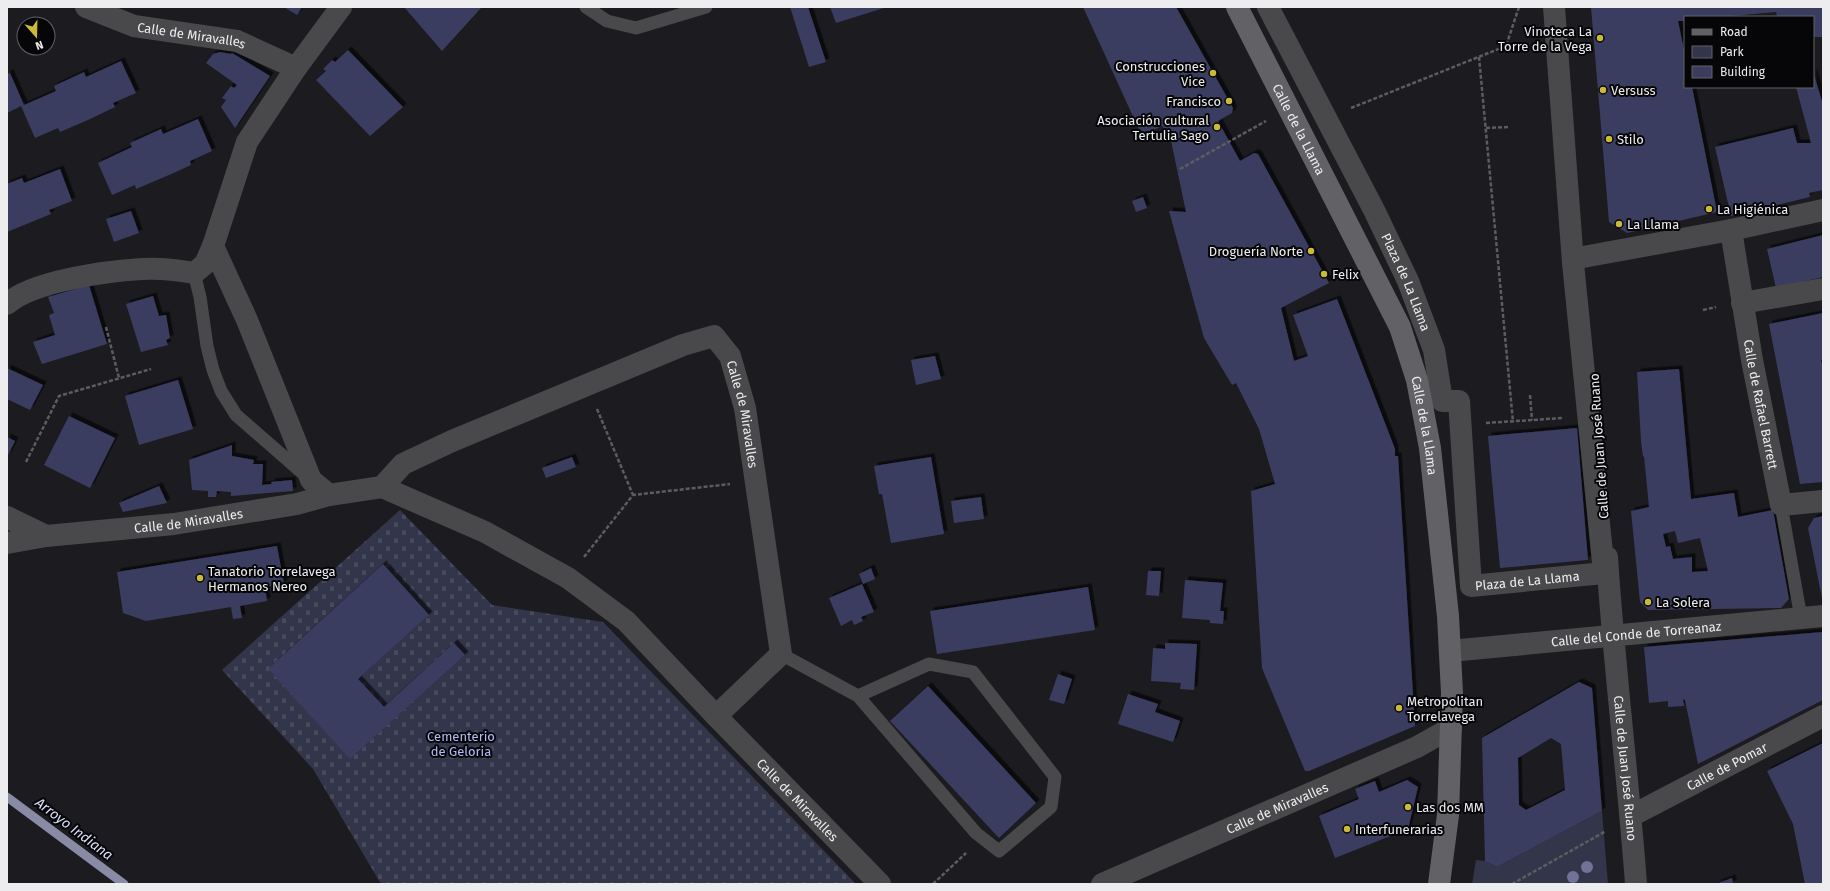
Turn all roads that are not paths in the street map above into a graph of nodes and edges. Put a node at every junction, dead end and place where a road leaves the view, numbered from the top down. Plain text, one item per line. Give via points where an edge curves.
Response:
1 (86, 7) edge
2 (341, 7) edge
3 (586, 7) edge
4 (706, 7) edge
5 (1237, 7) edge
6 (1268, 7) edge
7 (1554, 7) edge
8 (1564, 7) edge
9 (296, 68) junction
10 (1823, 210) edge
11 (1731, 230) junction
12 (213, 246) junction
13 (1583, 257) junction
14 (194, 273) junction
15 (1823, 288) edge
16 (1742, 303) junction
17 (7, 304) edge
18 (311, 480) junction
19 (382, 487) junction
20 (328, 495) junction
21 (1823, 501) edge
22 (1781, 505) junction
23 (7, 517) edge
24 (46, 536) junction
25 (7, 543) edge
26 (1823, 616) edge
27 (1801, 618) junction
28 (1612, 635) junction
29 (1450, 651) junction
30 (781, 654) junction
31 (858, 696) junction
32 (716, 716) junction
33 (1823, 716) edge
34 (1451, 728) junction
35 (1631, 816) junction
36 (880, 884) edge
37 (1102, 884) edge
38 (1438, 884) edge
39 (1636, 884) edge

1 - 9 street, Calle de Miravalles via 134,26 237,41
2 - 9 street
3 - 4 lane via 608,21 636,28
5 - 29 main road, Calle de la Llama via 1400,327 1417,380 1430,448
6 - 7 street, Plaza de La Llama via 1374,210 1408,281 1434,350 1442,401 1459,401 1471,586 1604,573 1573,263
8 - 13 street, Calle de Juan José Ruano
9 - 12 street via 247,142
10 - 11 street
11 - 13 street
11 - 16 street, Calle de Rafael Barrett
12 - 14 street via 205,264
12 - 18 street via 247,320
13 - 28 street, Calle de Juan José Ruano
14 - 17 street via 170,269 109,272 37,288 18,295
14 - 18 lane via 213,370 228,403 236,415
15 - 16 street
16 - 22 street, Calle de Rafael Barrett
18 - 20 street
19 - 20 street, Calle de Miravalles
19 - 30 street, Calle de Miravalles via 403,464 452,441 683,345 714,336 730,356 745,408
19 - 32 street, Calle de Miravalles via 485,532 568,578 626,621
20 - 24 street, Calle de Miravalles via 297,504 174,524
21 - 22 street
22 - 27 lane
23 - 24 street
24 - 25 street, Calle de Miravalles
26 - 27 street, Calle del Conde de Torreanaz
27 - 28 street, Calle del Conde de Torreanaz
28 - 29 street, Calle del Conde de Torreanaz
28 - 35 street, Calle de Juan José Ruano
29 - 34 main road, Calle de la Llama
30 - 31 lane
30 - 32 street
31 - 31 lane via 929,664 973,672 1055,777 1051,807 999,851 982,838
32 - 36 street, Calle de Miravalles
33 - 35 street, Calle de Pomar
34 - 37 street, Calle de Miravalles via 1417,747
34 - 38 main road, Calle de la Llama via 1448,815
35 - 39 street, Calle de Juan José Ruano

